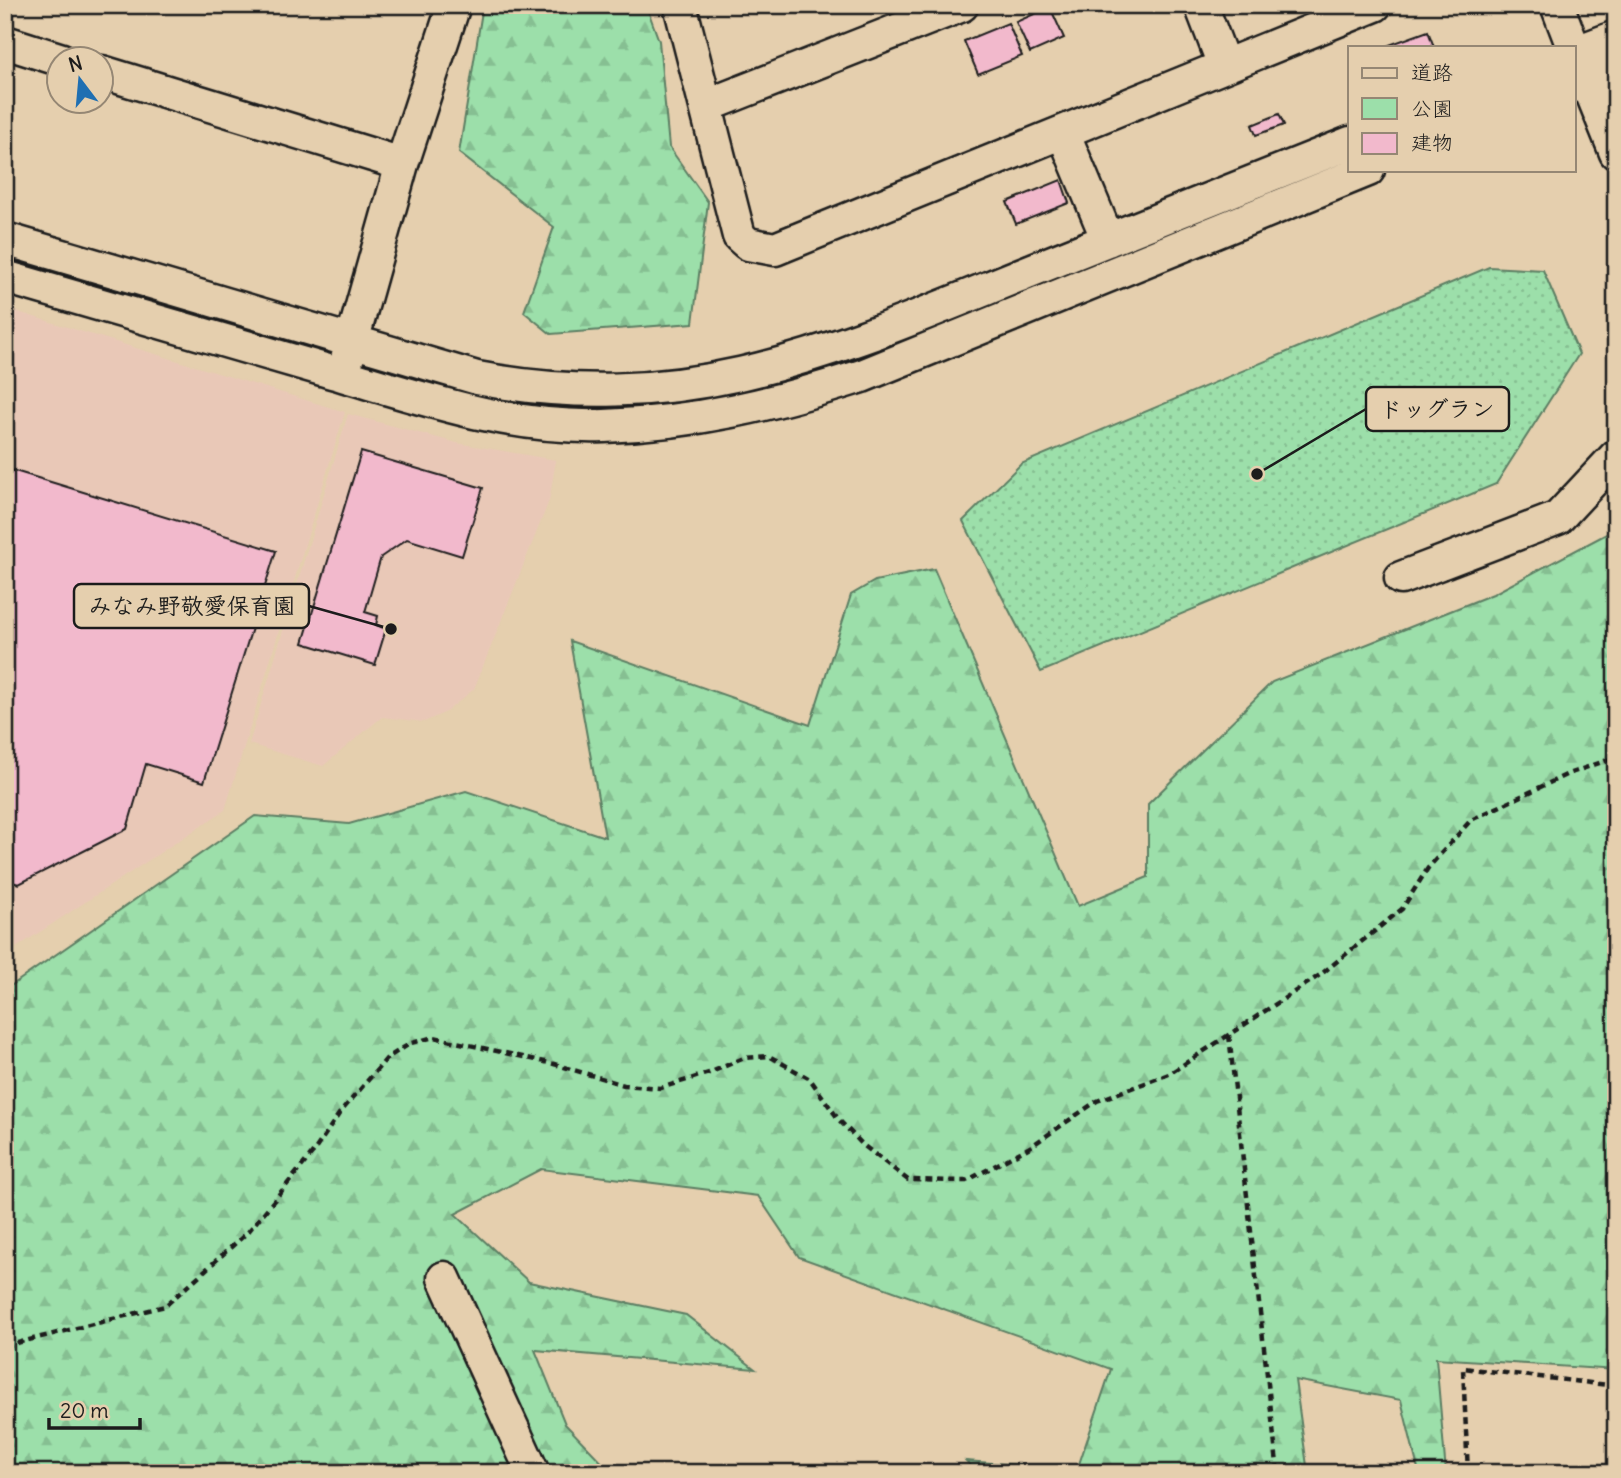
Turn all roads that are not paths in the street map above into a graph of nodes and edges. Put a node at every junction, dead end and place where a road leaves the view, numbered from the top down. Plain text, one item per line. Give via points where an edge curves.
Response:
1 (454, 5) edge
2 (680, 5) edge
3 (962, 5) edge
4 (1201, 5) edge
5 (1375, 5) edge
6 (1557, 5) edge
7 (1616, 37) edge
8 (5, 42) edge
9 (1571, 46) edge
10 (46, 55) edge
11 (1576, 61) edge
12 (1224, 65) junction
13 (1616, 69) edge
14 (116, 76) edge
15 (706, 106) junction
16 (1063, 132) junction
17 (1348, 144) edge
18 (1616, 153) edge
19 (402, 164) junction
20 (1363, 172) edge
21 (5, 239) edge
22 (1108, 240) junction
23 (5, 277) edge
24 (353, 343) junction
25 (343, 375) junction
26 (1616, 456) edge
27 (1401, 578) dead end
28 (444, 1278) dead end
29 (533, 1473) edge

1 - 19 street
2 - 15 street
3 - 15 street
4 - 12 street
5 - 12 street
6 - 9 street
7 - 11 street
8 - 10 street
11 - 13 street
11 - 18 street
12 - 16 street
14 - 19 street
15 - 16 street via 739,236 760,249 775,249
16 - 22 street
17 - 22 street
19 - 24 street
20 - 25 street via 862,376 725,415 601,426 532,422 441,406
21 - 24 street
22 - 24 street via 851,343 732,378 683,386 583,391 525,386 477,378
23 - 25 street
24 - 25 street
26 - 27 street via 1558,518
28 - 29 street

